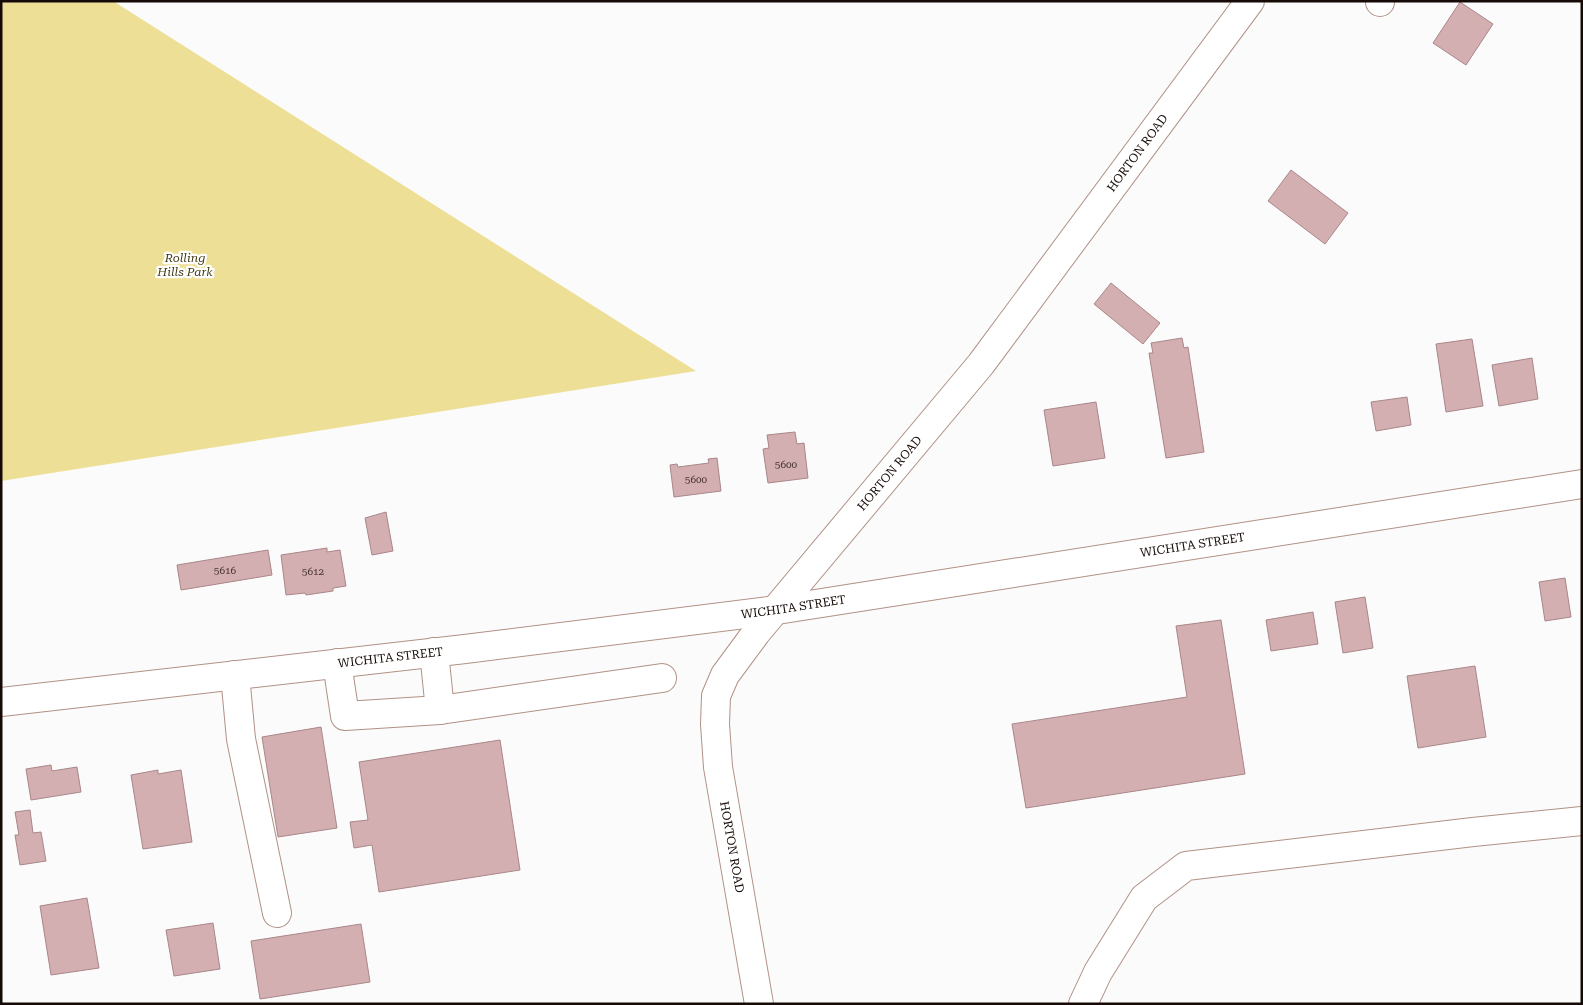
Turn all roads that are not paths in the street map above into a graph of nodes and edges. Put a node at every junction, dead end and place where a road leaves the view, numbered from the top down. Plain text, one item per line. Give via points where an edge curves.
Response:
1 (1250, 1) edge
2 (1582, 484) edge
3 (777, 610) junction
4 (434, 652) junction
5 (337, 663) junction
6 (234, 675) junction
7 (662, 678) dead end
8 (1, 702) edge
9 (440, 710) junction
10 (1582, 821) edge
11 (278, 913) dead end
12 (759, 1004) edge
13 (1083, 1004) edge

1 - 3 main road, HORTON ROAD via 981,364
2 - 3 main road, WICHITA STREET
3 - 4 main road, WICHITA STREET
3 - 12 main road, HORTON ROAD via 725,675 716,696 714,724 718,767
4 - 5 main road, WICHITA STREET
4 - 9 main road
5 - 6 main road, WICHITA STREET
5 - 9 main road via 345,716
6 - 8 main road, WICHITA STREET
6 - 11 main road via 241,739
7 - 9 main road
10 - 13 main road via 1186,866 1144,898 1098,972

